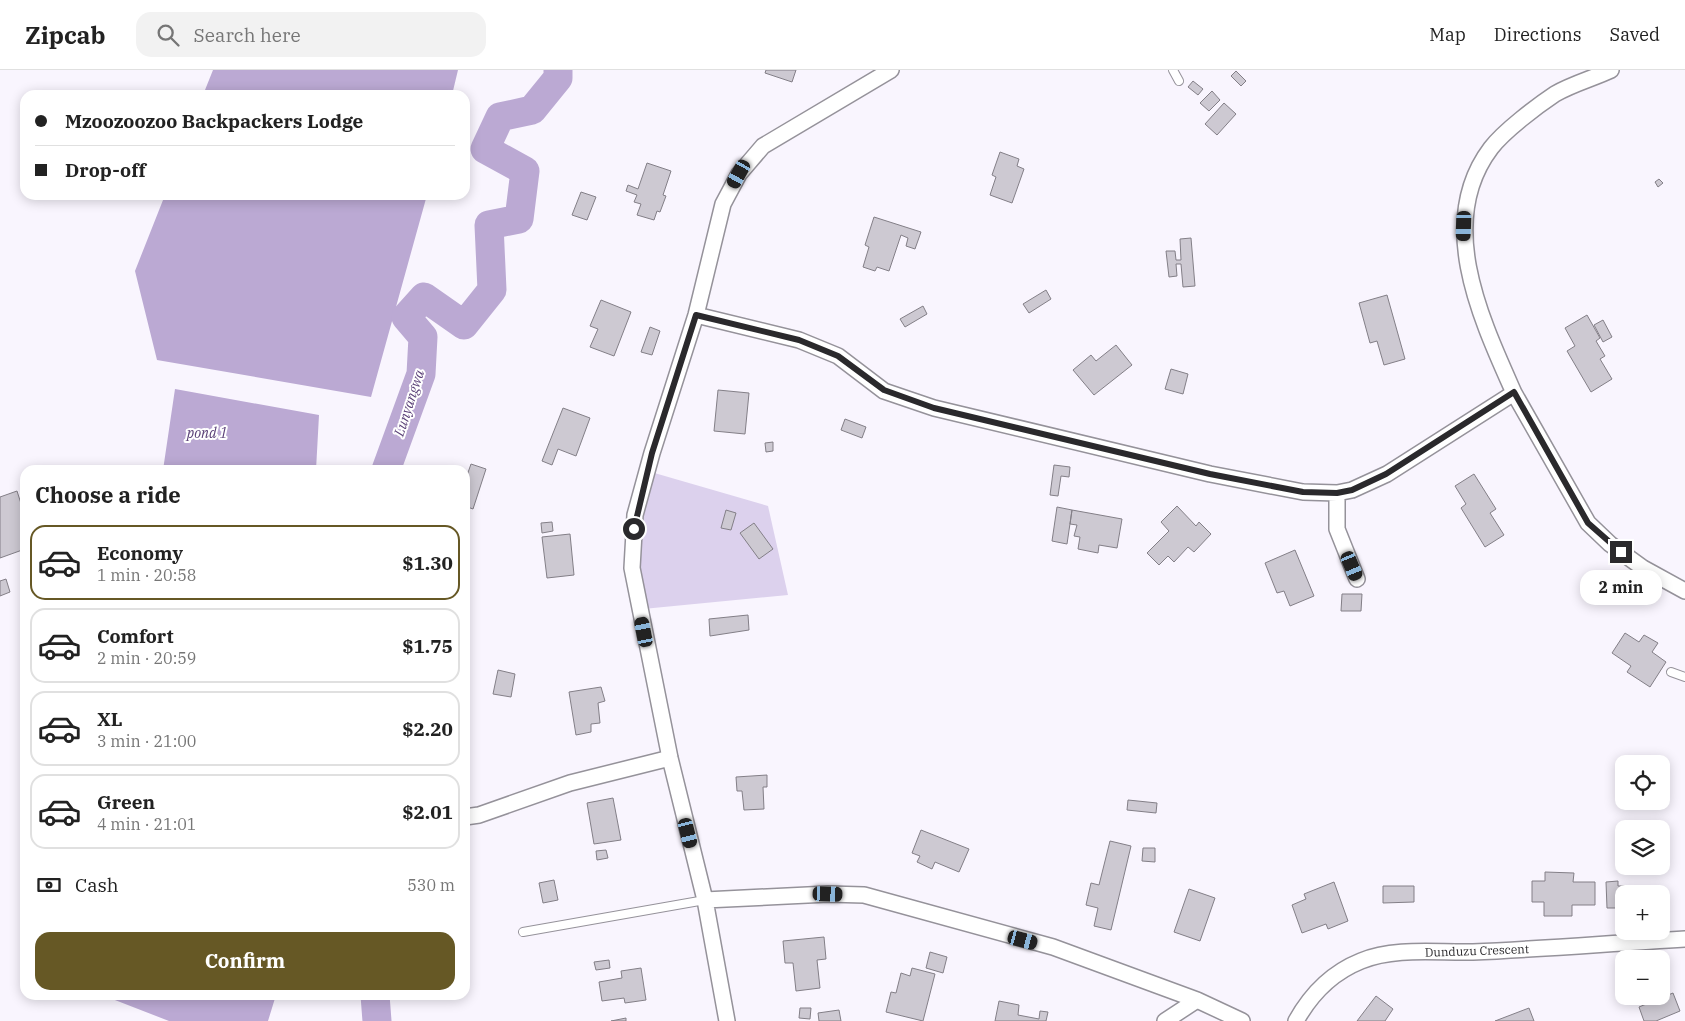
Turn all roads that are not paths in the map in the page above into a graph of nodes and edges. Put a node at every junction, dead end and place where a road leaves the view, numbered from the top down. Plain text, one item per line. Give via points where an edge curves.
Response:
1 (891, 70) edge
2 (1173, 70) edge
3 (1612, 70) edge
4 (1179, 81) dead end
5 (696, 315) junction
6 (1514, 392) junction
7 (1337, 493) junction
8 (1357, 579) dead end
9 (1685, 591) edge
10 (1671, 672) dead end
11 (1685, 677) edge
12 (670, 758) junction
13 (470, 816) edge
14 (705, 900) junction
15 (523, 932) dead end
16 (1685, 939) edge
17 (1197, 1000) junction
18 (727, 1021) edge
19 (1165, 1021) edge
20 (1242, 1021) edge
21 (1296, 1021) edge

1 - 5 street via 763,146 739,174 723,204
2 - 4 lane
3 - 6 street via 1557,93 1491,147 1475,174 1465,211 1464,242 1489,339
5 - 7 street via 799,340 838,356 884,390 934,408 1271,487
5 - 12 street via 652,453 635,515 632,543 632,568
6 - 7 street via 1386,474 1352,490
6 - 9 street via 1588,523 1643,568
7 - 8 street via 1337,529
10 - 11 lane
12 - 13 street via 570,783
12 - 14 street
14 - 15 lane
14 - 17 street via 864,895 1053,948
14 - 18 street
16 - 21 street, Dunduzu Crescent via 1495,951 1391,953 1361,960 1328,978
17 - 19 street
17 - 20 street

